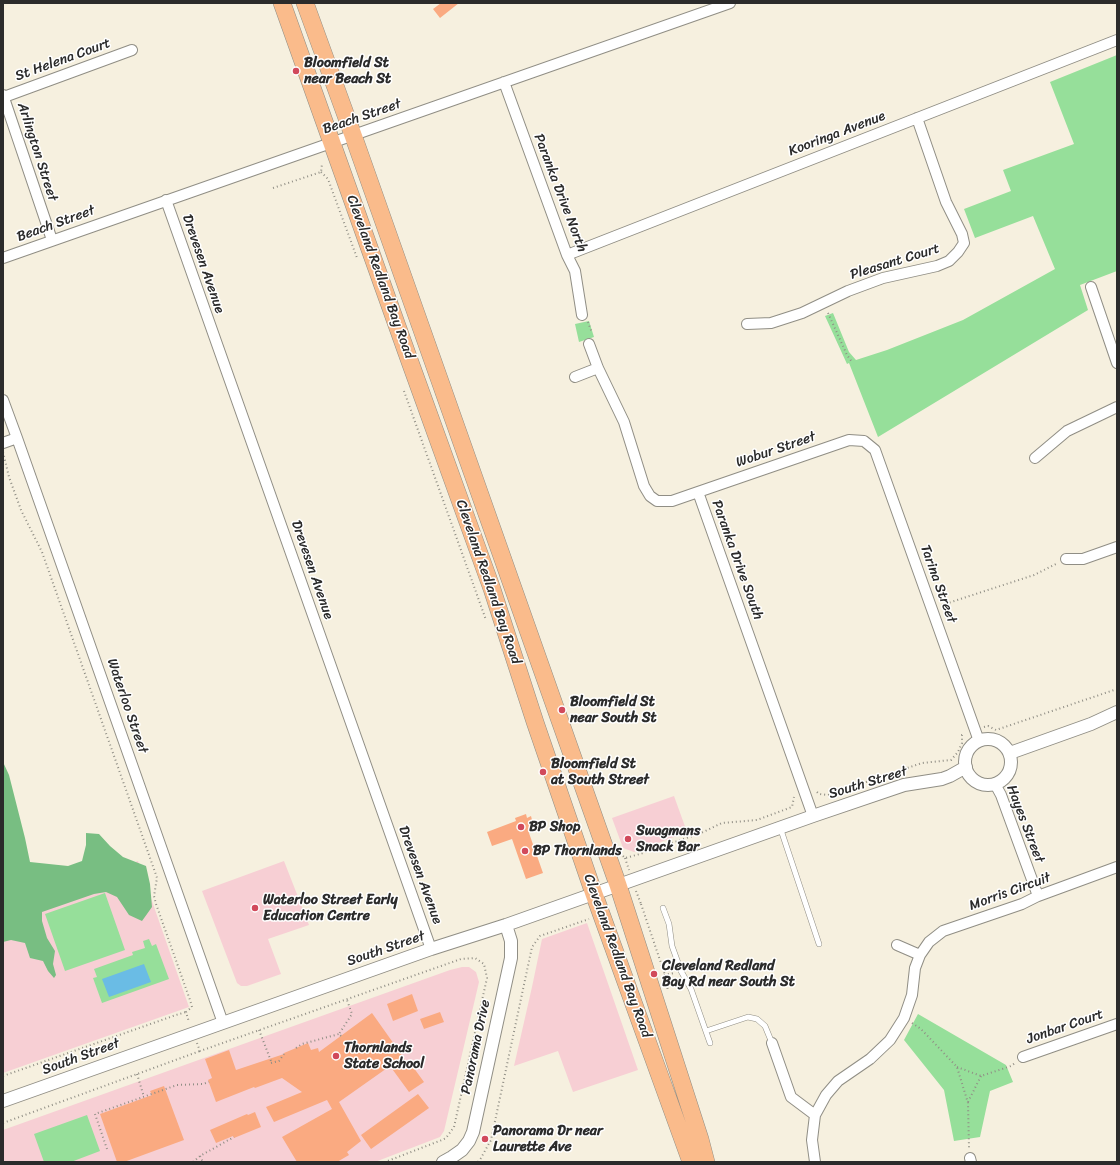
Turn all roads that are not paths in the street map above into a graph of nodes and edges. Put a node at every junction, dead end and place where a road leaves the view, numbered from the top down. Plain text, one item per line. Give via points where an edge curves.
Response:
1 (282, 3) edge
2 (305, 3) edge
3 (730, 3) edge
4 (1117, 40) edge
5 (132, 50) dead end
6 (504, 82) junction
7 (3, 96) edge
8 (917, 118) junction
9 (353, 135) junction
10 (332, 142) junction
11 (166, 200) junction
12 (52, 240) junction
13 (567, 254) junction
14 (3, 258) edge
15 (1091, 287) dead end
16 (582, 316) road end
17 (747, 324) dead end
18 (590, 344) road end
19 (1117, 364) edge
20 (598, 368) junction
21 (575, 377) dead end
22 (3, 400) edge
23 (1117, 407) edge
24 (18, 438) junction
25 (864, 441) joint
26 (3, 443) edge
27 (1035, 458) dead end
28 (698, 492) junction
29 (1117, 547) edge
30 (1066, 559) road end
31 (1117, 712) edge
32 (977, 735) junction
33 (1010, 754) junction
34 (966, 768) junction
35 (995, 784) junction
36 (813, 816) junction
37 (780, 828) junction
38 (1117, 867) edge
39 (618, 885) junction
40 (594, 894) junction
41 (1038, 896) junction
42 (663, 908) dead end
43 (506, 925) junction
44 (819, 944) dead end
45 (897, 945) dead end
46 (431, 949) junction
47 (920, 955) junction
48 (223, 1023) junction
49 (1117, 1024) edge
50 (706, 1031) junction
51 (710, 1043) dead end
52 (772, 1044) joint
53 (1022, 1057) road end
54 (3, 1101) edge
55 (815, 1115) junction
56 (443, 1162) edge
57 (691, 1162) edge
58 (706, 1162) edge
59 (815, 1162) edge

1 - 10 highway, Cleveland Redland Bay Road
2 - 9 highway, Cleveland Redland Bay Road
3 - 6 street, Beach Street
4 - 8 street, Kooringa Avenue
5 - 7 street, St Helena Court
6 - 9 street, Beach Street
6 - 13 street, Paranka Drive North
7 - 12 street, Arlington Street
8 - 13 street, Kooringa Avenue
8 - 17 street, Pleasant Court via 946,202 962,234 964,243 958,252 949,261 937,266 883,278 802,313 771,323
9 - 10 street, Beach Street
9 - 39 highway, Cleveland Redland Bay Road
10 - 11 street, Beach Street
10 - 40 highway, Cleveland Redland Bay Road via 492,589
11 - 12 street, Beach Street
11 - 46 street, Drevesen Avenue
12 - 14 street, Beach Street
13 - 16 street, Paranka Drive North via 575,271
15 - 19 street
18 - 20 street, Paranka Drive South
20 - 21 street
20 - 28 street, Paranka Drive South via 624,422 644,486 650,496 657,501 672,501
22 - 24 street, Waterloo Street
23 - 27 street via 1067,431
24 - 26 street
24 - 48 street, Waterloo Street
25 - 28 street, Wobur Street via 849,440
25 - 32 street, Tarina Street via 875,450
28 - 36 street, Paranka Drive South
29 - 30 street via 1083,559
31 - 33 street
32 - 33 street via 997,741 1005,746
32 - 34 street via 965,760
33 - 35 street via 1009,772
34 - 35 street via 980,784
34 - 36 street, South Street via 942,779 904,786
35 - 41 street, Hayes Street
36 - 37 street, South Street
37 - 39 street, South Street
37 - 44 lane
38 - 41 street, Morris Circuit
39 - 40 street, South Street
39 - 58 highway, Cleveland Redland Bay Road
40 - 43 street, South Street
40 - 57 highway, Cleveland Redland Bay Road
41 - 47 street, Morris Circuit via 943,931 929,942
42 - 50 lane via 669,924 672,946
43 - 46 street, South Street
43 - 56 street, Panorama Drive via 511,941 511,958 473,1132 462,1150
45 - 47 street
46 - 48 street, South Street
47 - 55 street, Morris Circuit via 915,968 912,995 904,1018 890,1040 870,1059 838,1081 826,1095
48 - 54 street, South Street
49 - 53 street, Jonbar Court
50 - 51 lane
50 - 52 lane via 748,1017 757,1019 765,1026
52 - 55 street via 791,1098
55 - 59 street, Morris Circuit via 812,1140

